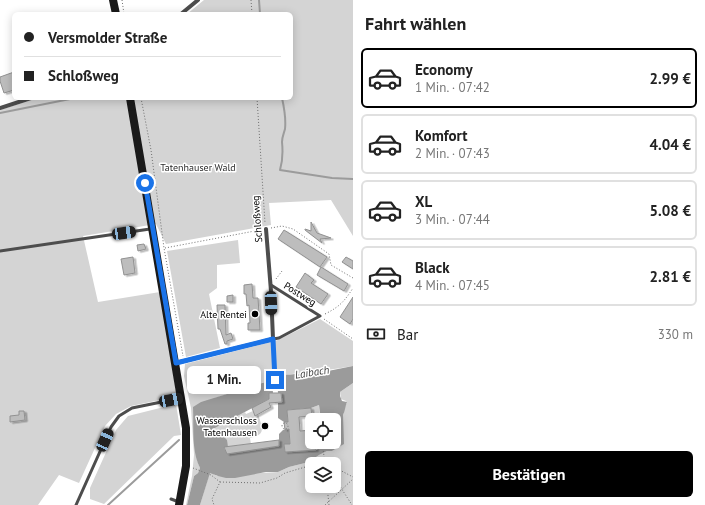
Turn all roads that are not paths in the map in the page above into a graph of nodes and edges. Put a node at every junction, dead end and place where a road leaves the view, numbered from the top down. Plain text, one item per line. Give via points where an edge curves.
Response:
1 (113, 0) edge
2 (198, 0) edge
3 (116, 12) edge
4 (183, 12) edge
5 (25, 100) edge
6 (130, 100) edge
7 (0, 108) edge
8 (153, 228) junction
9 (266, 229) road end
10 (0, 252) edge
11 (270, 285) junction
12 (273, 339) junction
13 (180, 362) junction
14 (275, 380) dead end
15 (182, 398) junction
16 (171, 499) dead end
17 (179, 503) edge
18 (76, 505) edge

1 - 3 main road
2 - 4 street
5 - 7 street
6 - 8 main road
8 - 10 lane
8 - 13 main road
9 - 11 street, Schloßweg
11 - 12 street, Schloßweg
11 - 12 lane, Postweg via 320,316
12 - 13 street
12 - 14 lane, Schloßweg
13 - 15 main road
15 - 17 main road via 187,447
15 - 18 lane via 132,408 119,416 110,427
16 - 17 lane

